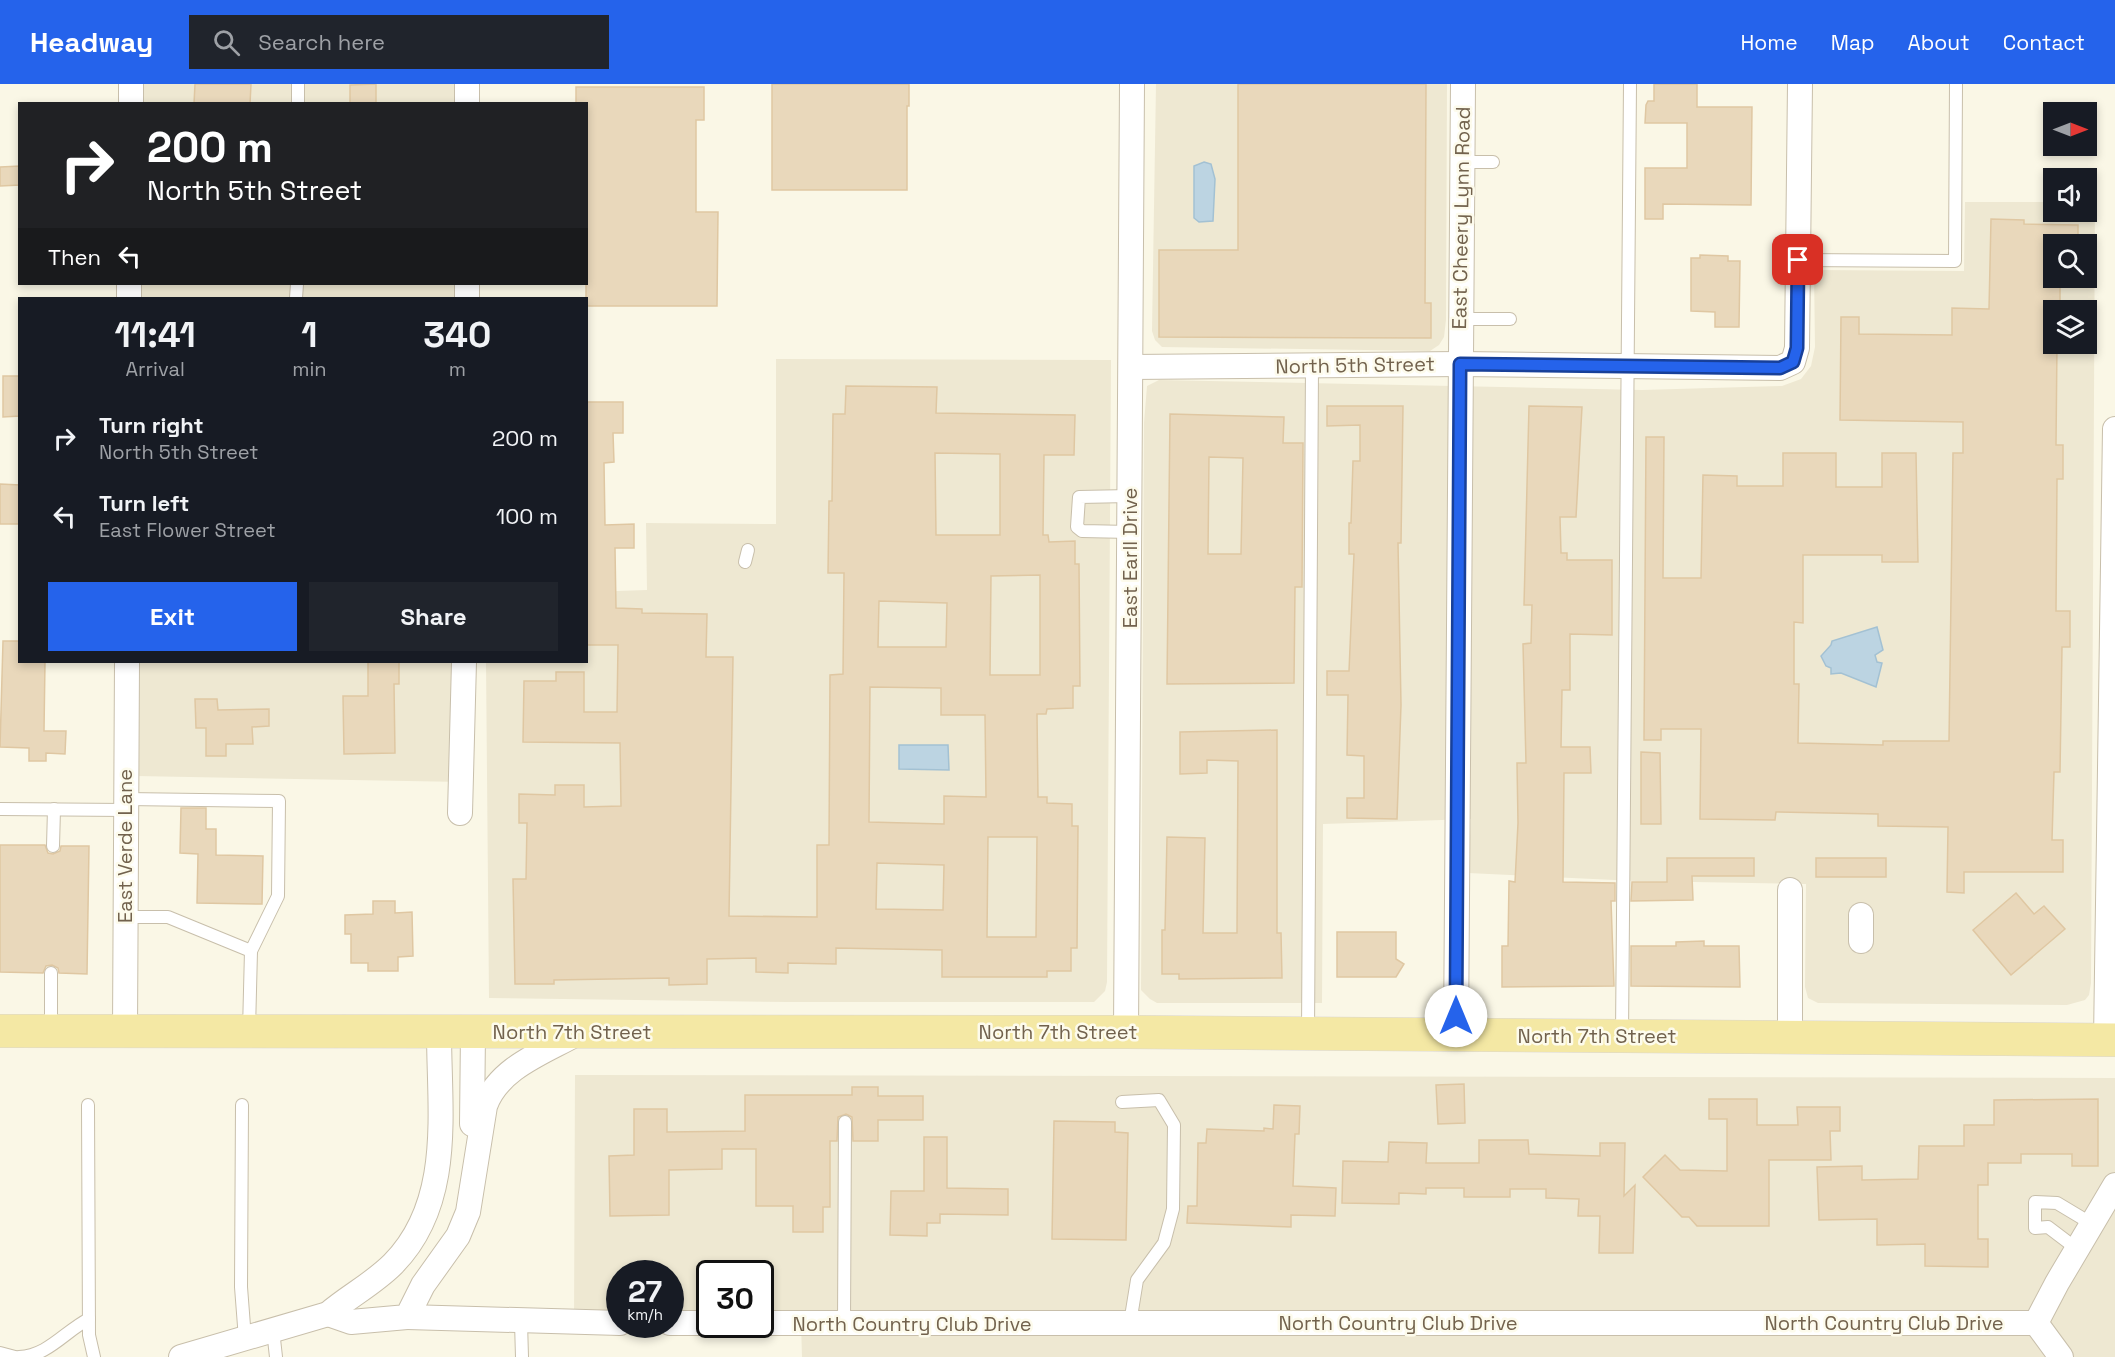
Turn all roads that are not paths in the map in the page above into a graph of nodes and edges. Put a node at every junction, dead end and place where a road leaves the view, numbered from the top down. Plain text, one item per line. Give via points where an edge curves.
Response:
1 (131, 84) edge
2 (298, 84) edge
3 (466, 84) edge
4 (1132, 84) edge
5 (1463, 84) edge
6 (1630, 84) edge
7 (1800, 84) edge
8 (1956, 84) edge
9 (131, 102) edge
10 (298, 102) edge
11 (467, 102) edge
12 (1462, 162) junction
13 (1493, 162) dead end
14 (1798, 260) junction
15 (1460, 319) junction
16 (1510, 319) dead end
17 (1460, 364) junction
18 (1311, 366) junction
19 (1131, 367) junction
20 (1629, 367) junction
21 (2115, 429) edge
22 (1130, 496) junction
23 (1130, 532) junction
24 (126, 663) edge
25 (464, 663) edge
26 (126, 804) junction
27 (0, 809) edge
28 (54, 809) junction
29 (460, 813) dead end
30 (2112, 827) edge
31 (53, 846) dead end
32 (1790, 890) dead end
33 (1861, 915) dead end
34 (125, 917) junction
35 (1861, 941) dead end
36 (251, 951) junction
37 (51, 973) dead end
38 (125, 1030) junction
39 (0, 1031) edge
40 (51, 1031) junction
41 (249, 1031) junction
42 (439, 1032) junction
43 (473, 1032) junction
44 (580, 1032) junction
45 (1126, 1032) junction
46 (1308, 1034) junction
47 (1456, 1035) junction
48 (1622, 1036) junction
49 (1790, 1036) junction
50 (2111, 1040) edge
51 (1122, 1102) dead end
52 (88, 1105) dead end
53 (242, 1105) dead end
54 (845, 1122) dead end
55 (477, 1153) junction
56 (2115, 1185) edge
57 (430, 1205) junction
58 (465, 1218) junction
59 (2092, 1224) junction
60 (2077, 1249) junction
61 (395, 1262) junction
62 (423, 1285) junction
63 (328, 1314) junction
64 (407, 1317) junction
65 (89, 1319) junction
66 (522, 1322) junction
67 (606, 1323) edge
68 (774, 1323) edge
69 (1130, 1323) junction
70 (2036, 1323) junction
71 (844, 1324) junction
72 (273, 1330) junction
73 (245, 1339) junction
74 (0, 1353) edge
75 (194, 1355) edge
76 (17, 1357) edge
77 (94, 1357) edge
78 (276, 1357) edge
79 (522, 1357) edge
80 (2061, 1357) edge

1 - 9 street
2 - 10 lane
3 - 11 street
4 - 19 street, East Earll Drive
5 - 12 street, East Cheery Lynn Road
6 - 20 lane
7 - 14 street
8 - 14 lane via 1955,261
12 - 13 lane
12 - 15 street, East Cheery Lynn Road
14 - 20 street, North 5th Street via 1797,348 1793,362 1780,368
15 - 16 lane
15 - 17 street, East Cheery Lynn Road
17 - 18 street, North 5th Street
17 - 20 street, North 5th Street
17 - 47 street, East Cheery Lynn Road
18 - 19 street, North 5th Street
18 - 46 lane
19 - 22 street, East Earll Drive
20 - 48 lane
21 - 30 street
22 - 23 street, East Earll Drive
22 - 23 lane via 1079,497 1077,527 1082,531
23 - 45 street, East Earll Drive
24 - 26 street, East Verde Lane
25 - 29 street
26 - 28 lane
26 - 34 street, East Verde Lane
26 - 36 lane via 279,801 278,896
27 - 28 lane
28 - 31 lane
30 - 50 street
32 - 49 street
33 - 35 street
34 - 36 lane via 168,917
34 - 38 street, East Verde Lane
36 - 41 lane
37 - 40 lane
38 - 40 main road, North 7th Street
38 - 41 main road, North 7th Street
39 - 40 main road, North 7th Street
41 - 42 main road, North 7th Street
42 - 43 main road, North 7th Street
42 - 57 street via 439,1159
43 - 44 main road, North 7th Street
43 - 55 street via 472,1131
44 - 45 main road, North 7th Street
44 - 55 street via 519,1065 497,1083 485,1106
45 - 46 main road, North 7th Street
46 - 47 main road, North 7th Street
47 - 48 main road, North 7th Street
48 - 49 main road, North 7th Street
49 - 50 main road, North 7th Street
51 - 69 lane via 1160,1100 1174,1125 1173,1209 1164,1243 1137,1280
52 - 65 lane
53 - 73 lane via 241,1287
54 - 71 lane
55 - 58 street
56 - 59 street
57 - 58 street
57 - 61 street via 423,1223
58 - 62 street via 458,1236
59 - 60 street
59 - 60 lane via 2057,1203 2035,1202 2035,1228 2048,1227
60 - 70 street
61 - 62 street
61 - 63 street via 378,1279
62 - 64 street
63 - 64 street via 351,1322
63 - 72 street
64 - 66 street
65 - 76 lane via 55,1345
65 - 77 lane
66 - 67 street
66 - 79 lane
68 - 71 street, North Country Club Drive
69 - 70 street, North Country Club Drive
69 - 71 street, North Country Club Drive
70 - 80 street
72 - 73 street
72 - 78 lane
73 - 75 street
74 - 76 lane

